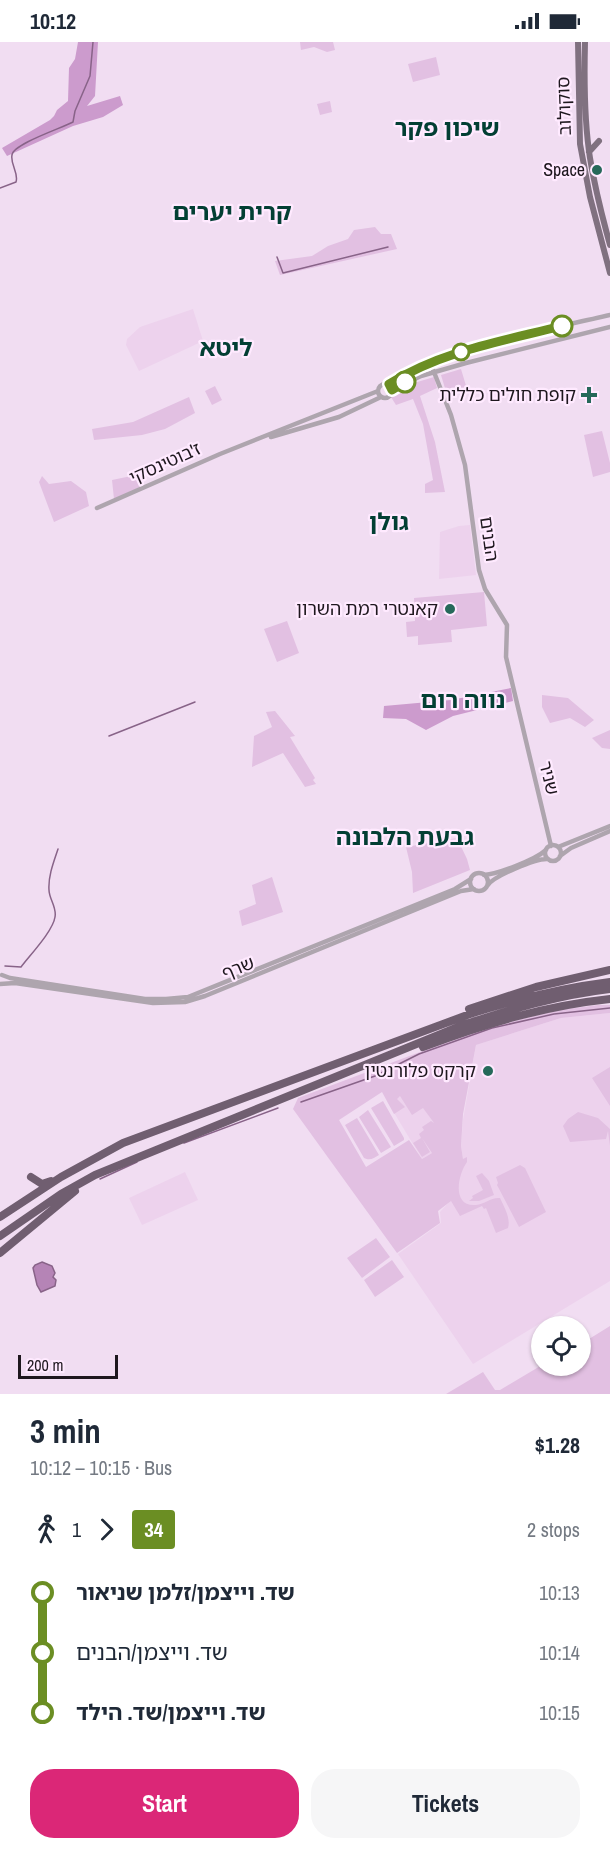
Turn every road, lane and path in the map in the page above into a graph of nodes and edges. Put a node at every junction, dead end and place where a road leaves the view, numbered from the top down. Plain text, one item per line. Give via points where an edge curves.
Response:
1 (579, 42) edge
2 (585, 42) edge
3 (599, 141) dead end
4 (589, 152) junction
5 (610, 245) edge
6 (610, 273) edge
7 (610, 315) edge
8 (610, 327) edge
9 (430, 362) junction
10 (435, 372) junction
11 (389, 384) junction
12 (392, 390) junction
13 (378, 391) junction
14 (381, 397) junction
15 (245, 445) junction
16 (97, 508) dead end
17 (520, 718) joint
18 (610, 826) edge
19 (610, 831) edge
20 (551, 846) junction
21 (558, 847) junction
22 (546, 850) junction
23 (560, 856) junction
24 (548, 859) junction
25 (484, 875) junction
26 (471, 879) junction
27 (487, 886) junction
28 (474, 889) junction
29 (610, 970) edge
30 (1, 974) edge
31 (610, 982) edge
32 (0, 984) edge
33 (610, 989) edge
34 (610, 999) edge
35 (424, 1030) junction
36 (308, 1088) junction
37 (127, 1161) junction
38 (61, 1177) junction
39 (27, 1199) junction
40 (0, 1217) edge
41 (0, 1236) edge
42 (0, 1253) edge

1 - 6 main road, סוקולוב via 580,144
2 - 4 main road, סוקולוב
3 - 4 main road
4 - 5 main road, סוקולוב
7 - 9 street
8 - 10 street
9 - 10 street, הבנים
9 - 11 street
10 - 12 street
10 - 17 street, הבנים via 465,465 479,570 485,589 507,625 506,657
11 - 12 street
11 - 13 street via 382,384
12 - 14 street via 390,396
13 - 14 street
13 - 15 street, ז'בוטינסקי
14 - 15 street, ז'בוטינסקי via 339,417
15 - 16 street, ז'בוטינסקי
17 - 20 street, שניר
18 - 21 street
19 - 23 street
20 - 21 street
20 - 22 street
21 - 23 street
22 - 24 street
22 - 25 street
23 - 24 street via 555,861
24 - 27 street via 493,879
25 - 26 street via 476,874
25 - 27 street
26 - 28 street
26 - 30 street, שרף via 455,889 188,997 145,999
27 - 28 street via 481,891
28 - 32 street, שרף via 185,1002 145,1003
29 - 35 highway via 500,998
30 - 32 street
31 - 35 highway via 512,1001
33 - 36 highway via 512,1008
34 - 36 highway via 529,1012 482,1025
35 - 38 highway via 123,1143
36 - 37 highway
37 - 41 highway via 61,1194
37 - 42 highway via 73,1192
38 - 39 highway
38 - 39 highway via 42,1184 31,1178 36,1189
39 - 40 highway

